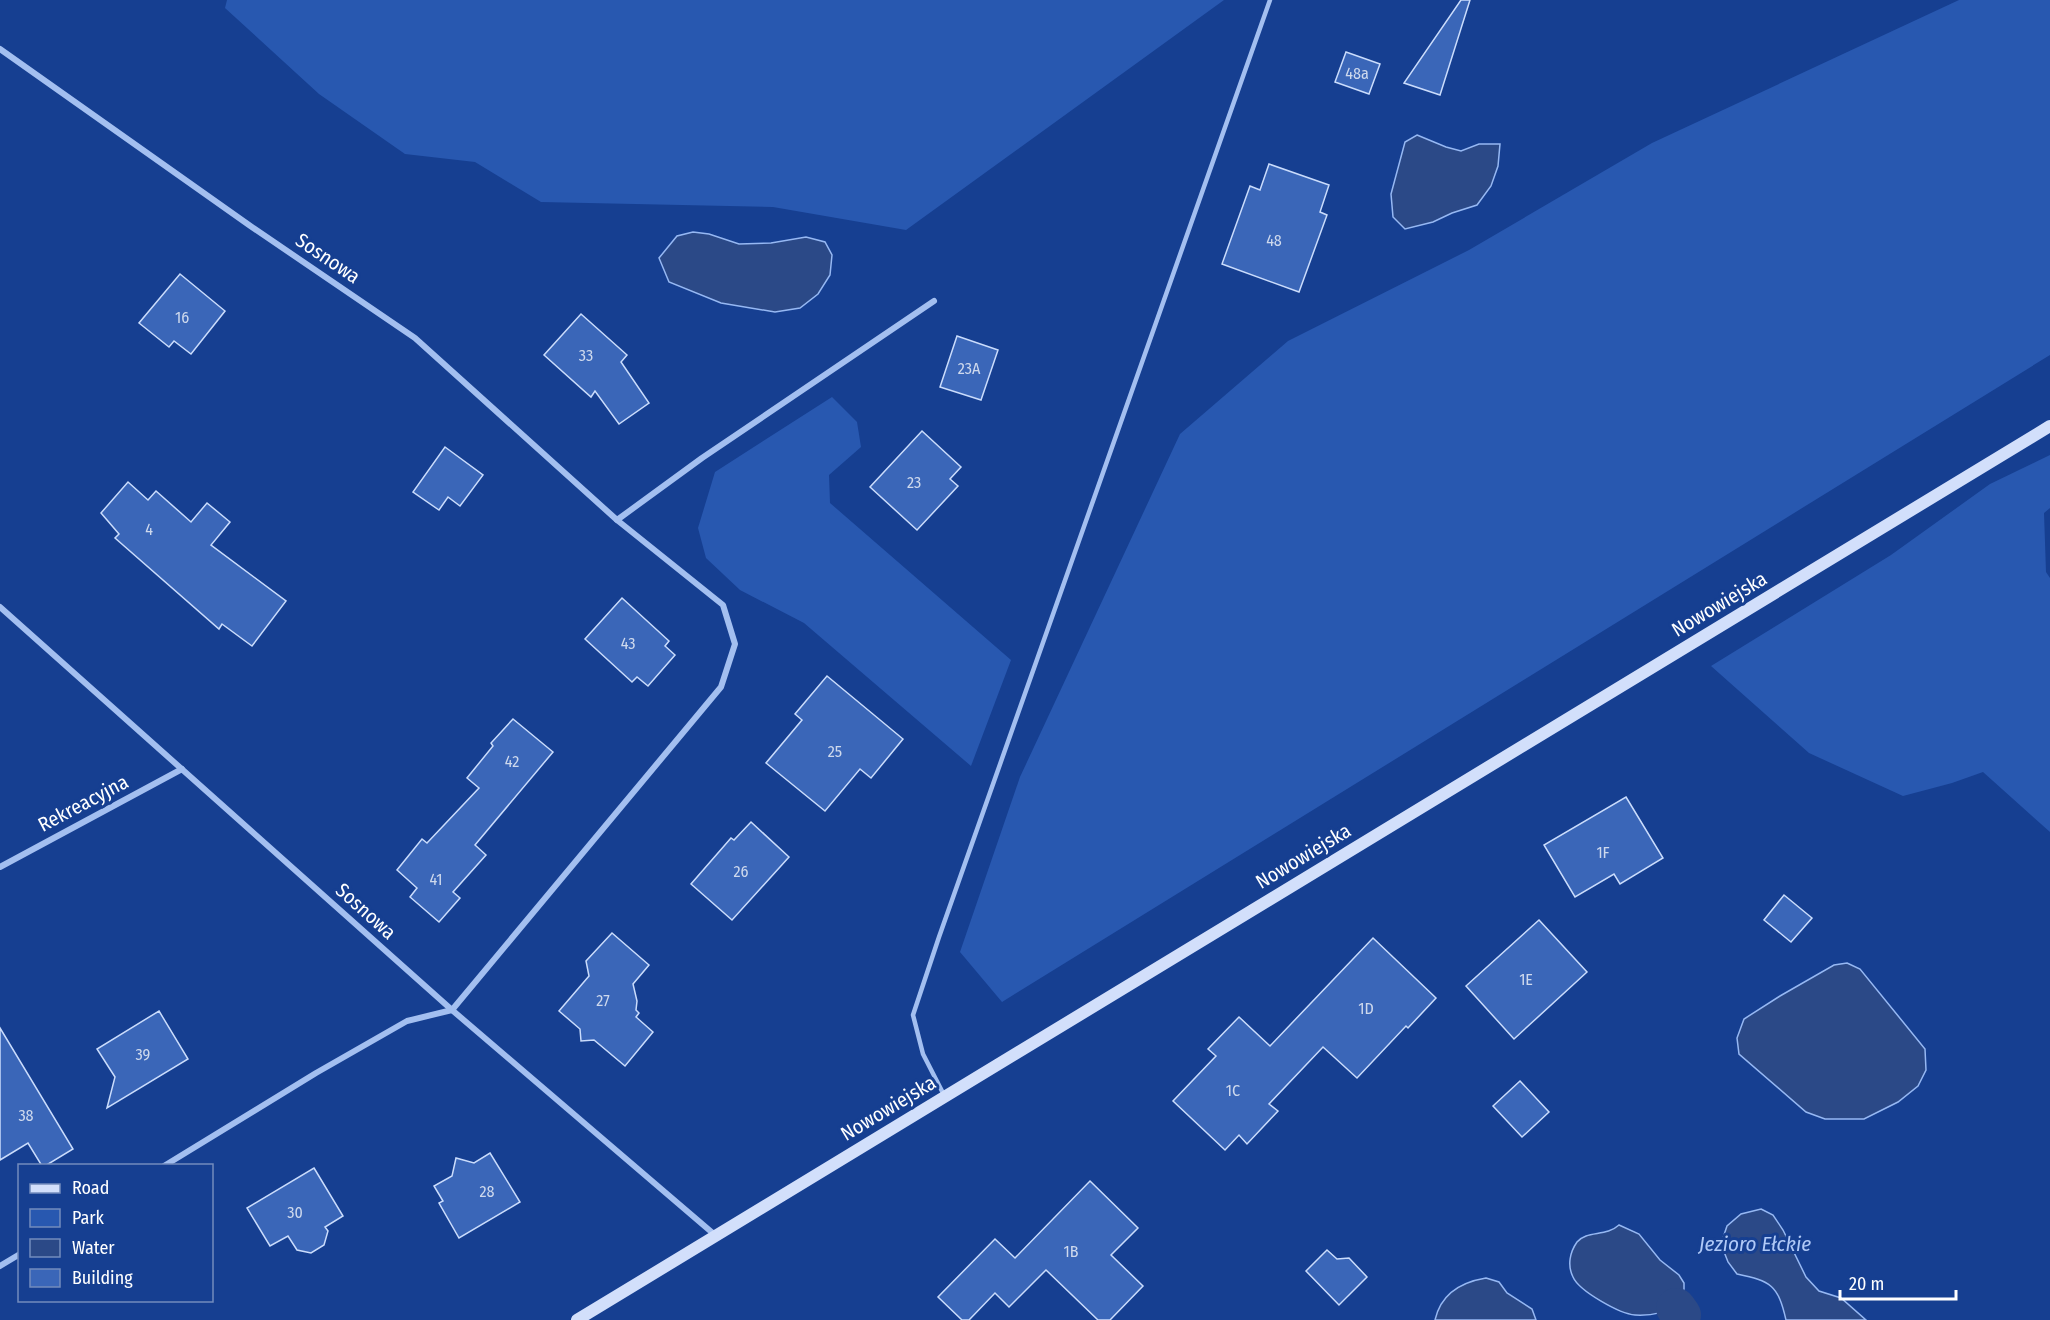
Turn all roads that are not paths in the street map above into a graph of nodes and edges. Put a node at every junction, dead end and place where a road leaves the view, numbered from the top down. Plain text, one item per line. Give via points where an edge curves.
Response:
1 (1270, 0) edge
2 (0, 49) edge
3 (934, 302) dead end
4 (2050, 426) edge
5 (617, 520) junction
6 (0, 607) edge
7 (182, 769) junction
8 (0, 867) edge
9 (452, 1010) junction
10 (945, 1096) junction
11 (167, 1164) edge
12 (715, 1235) junction
13 (18, 1255) edge
14 (0, 1266) edge
15 (577, 1320) edge

1 - 10 lane via 913,1015 923,1054
2 - 5 street, Sosnowa via 415,338
3 - 5 street
4 - 10 street, Nowowiejska
5 - 9 street, Sosnowa via 723,605 735,644 721,687
6 - 7 street, Sosnowa
7 - 8 street, Rekreacyjna
7 - 9 street, Sosnowa
9 - 11 street via 407,1021
9 - 12 street, Sosnowa
10 - 12 street, Nowowiejska
12 - 15 street, Nowowiejska
13 - 14 street

